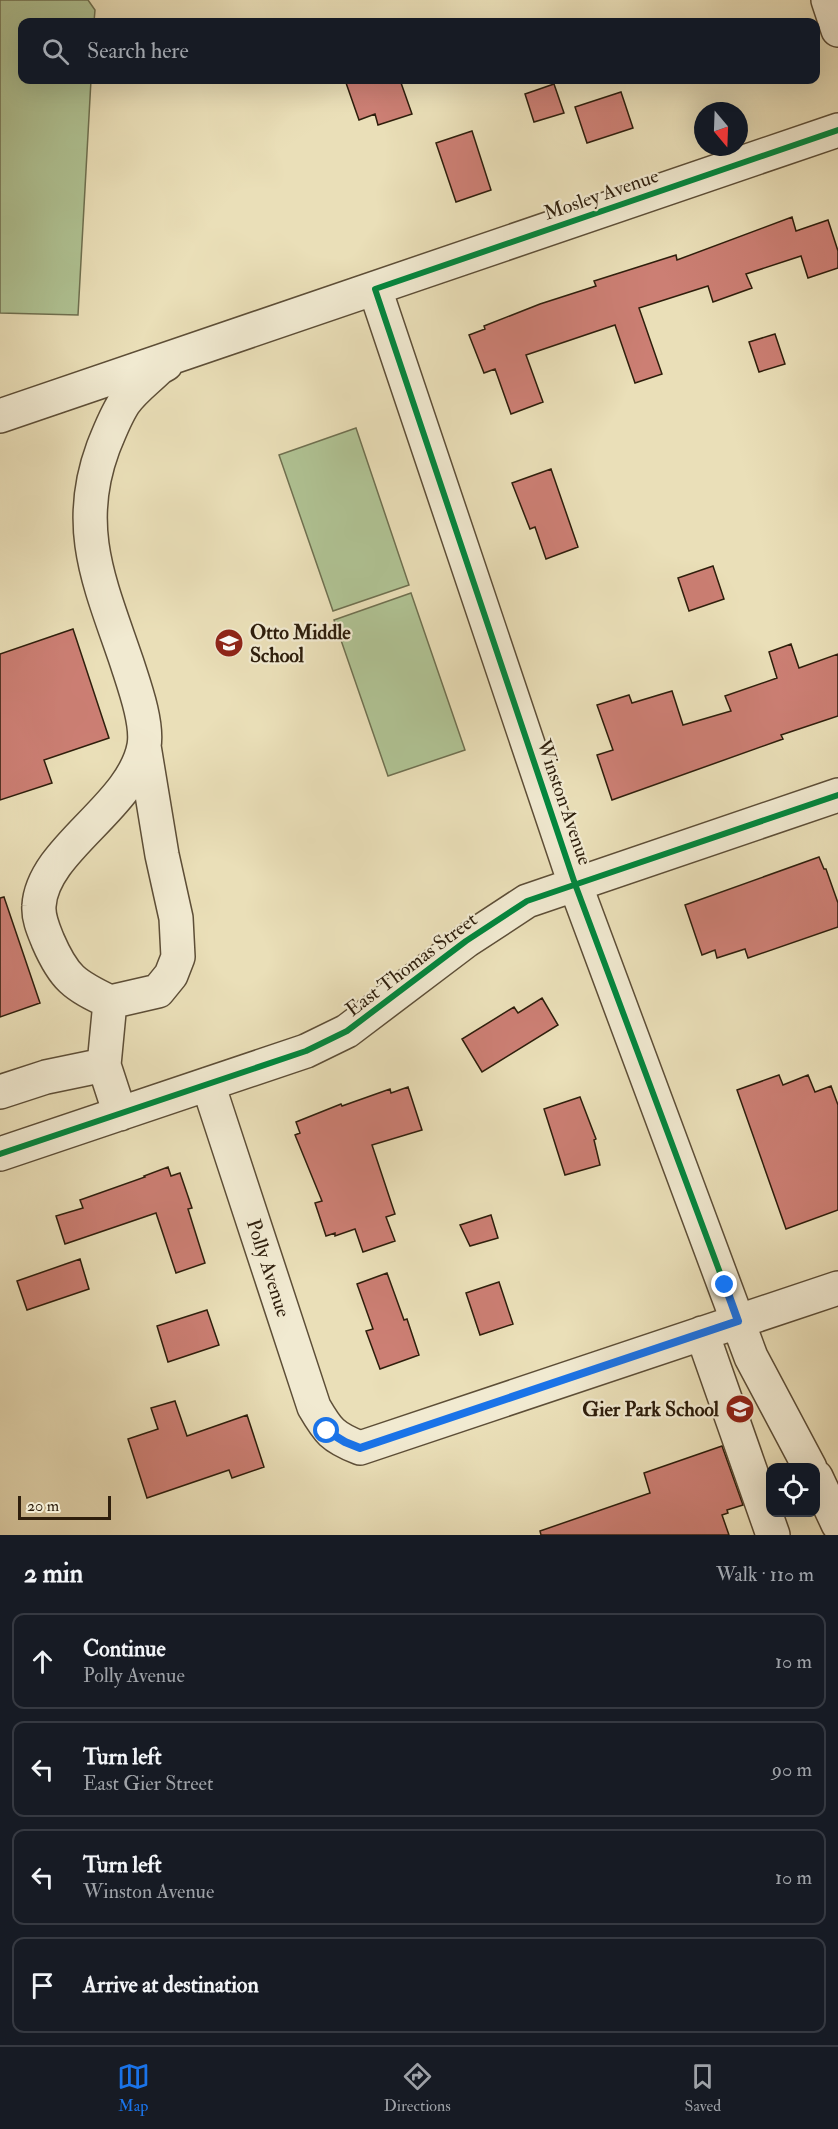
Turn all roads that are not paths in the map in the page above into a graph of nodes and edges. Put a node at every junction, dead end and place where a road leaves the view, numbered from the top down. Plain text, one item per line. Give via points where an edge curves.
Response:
1 (828, 0) edge
2 (838, 30) edge
3 (838, 130) edge
4 (375, 289) junction
5 (182, 353) junction
6 (0, 416) edge
7 (144, 746) junction
8 (838, 795) edge
9 (575, 884) junction
10 (110, 1002) junction
11 (104, 1065) junction
12 (208, 1084) junction
13 (0, 1092) edge
14 (120, 1114) junction
15 (0, 1154) edge
16 (838, 1288) edge
17 (738, 1321) junction
18 (702, 1333) junction
19 (808, 1463) edge
20 (820, 1486) edge
21 (838, 1524) edge
22 (773, 1535) edge

1 - 2 street
3 - 4 street, Mosley Avenue
4 - 5 street, Mosley Avenue
4 - 9 street, Winston Avenue
5 - 6 street, Mosley Avenue
5 - 7 street via 159,368 125,402 110,430 92,481 89,512 94,565 132,678 143,722
7 - 10 street via 176,918 178,957 171,975 158,991
7 - 10 street via 134,773 120,794 52,868 42,889 39,908 58,964 70,980
8 - 9 street, East Thomas Street
9 - 12 street, East Thomas Street via 527,901 466,941 347,1032 306,1051
9 - 17 street, Winston Avenue
10 - 11 street
11 - 13 street
11 - 14 street
12 - 14 street, East Thomas Street
12 - 18 street, Polly Avenue via 314,1407 327,1431 345,1442 360,1448
14 - 15 street, East Thomas Street
16 - 17 street
17 - 18 street
17 - 19 street, Winston Avenue via 751,1357
18 - 22 street
20 - 21 street

